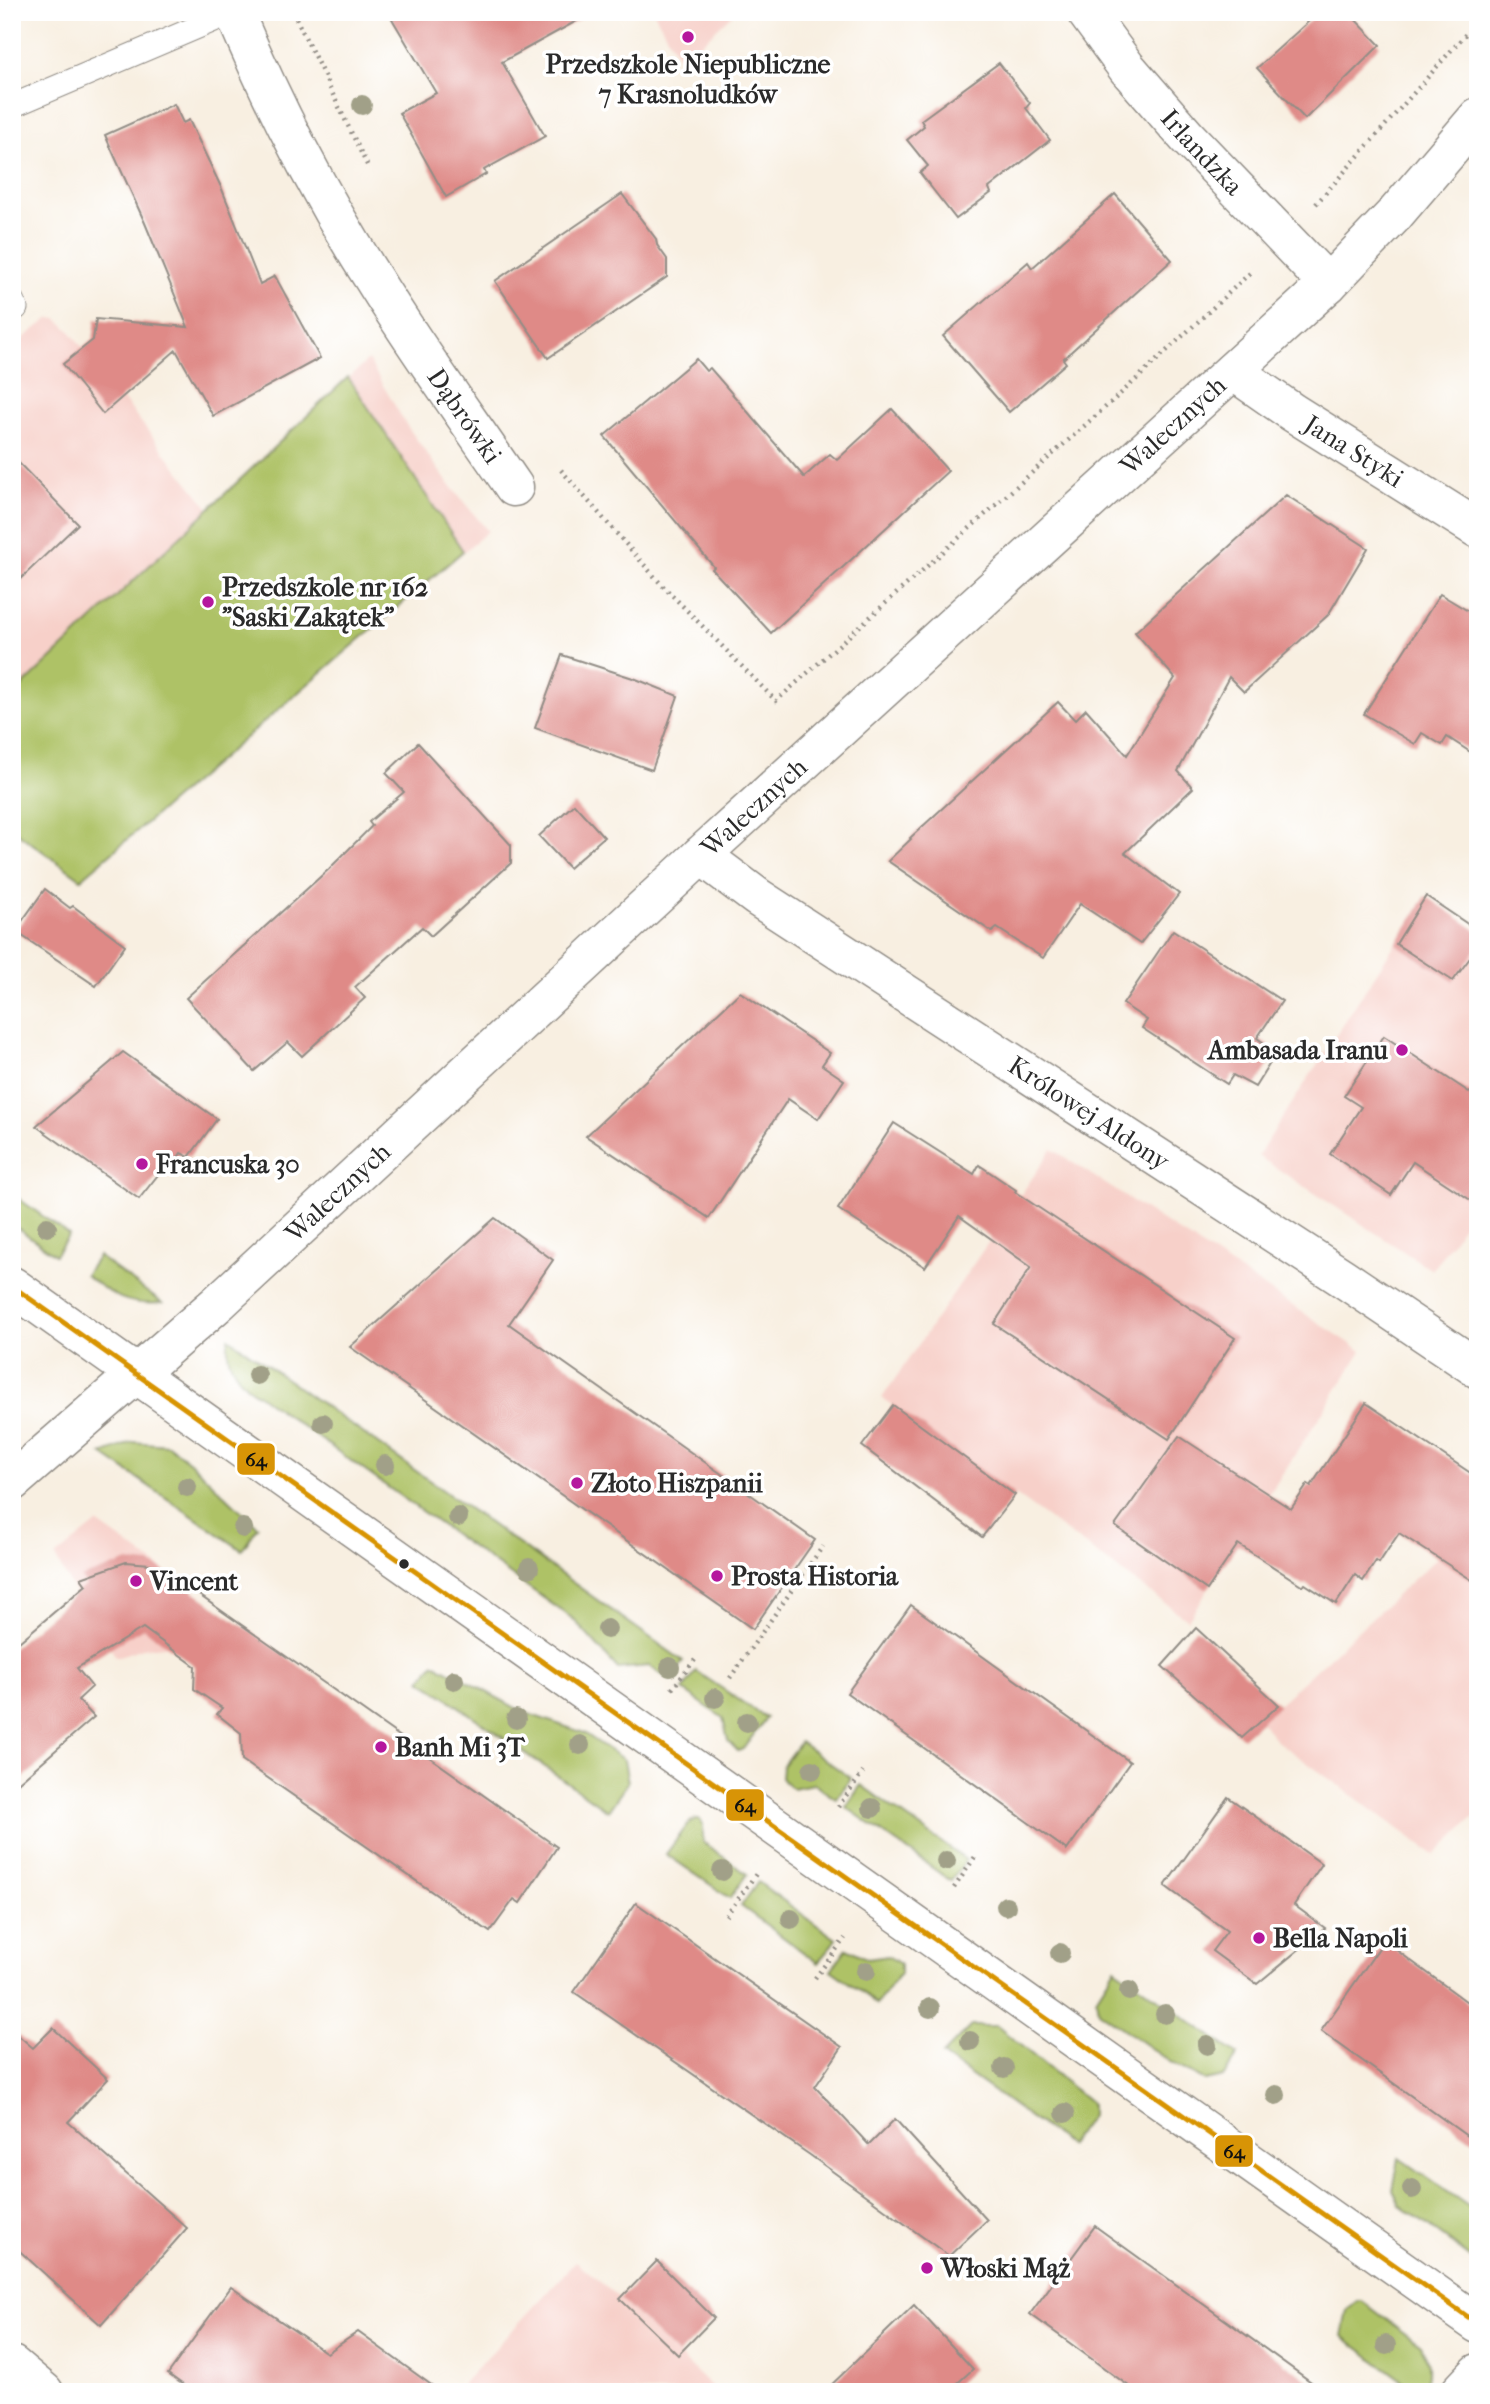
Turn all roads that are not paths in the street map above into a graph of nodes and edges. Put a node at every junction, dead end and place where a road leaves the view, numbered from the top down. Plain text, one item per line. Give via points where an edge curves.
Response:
1 (233, 12) edge
2 (1086, 12) edge
3 (12, 106) edge
4 (1478, 117) edge
5 (1328, 284) junction
6 (1233, 371) junction
7 (514, 486) road end
8 (1478, 530) edge
9 (701, 855) junction
10 (12, 1286) edge
11 (1478, 1369) edge
12 (135, 1374) junction
13 (12, 1482) edge
14 (1478, 2324) edge
15 (12, 2365) edge
16 (1478, 2374) edge
17 (44, 2392) edge
18 (1460, 2392) edge

1 - 3 lane
1 - 7 street, Dąbrówki via 323,193 373,280
2 - 5 street, Irlandzka via 1187,137
4 - 5 street, Walecznych
5 - 6 street, Walecznych
6 - 8 street, Jana Styki
6 - 9 street, Walecznych
9 - 11 street, Królowej Aldony via 757,897
9 - 12 street, Walecznych via 217,1304
10 - 12 street
12 - 13 street, Walecznych
12 - 14 street
15 - 17 street
16 - 18 street

